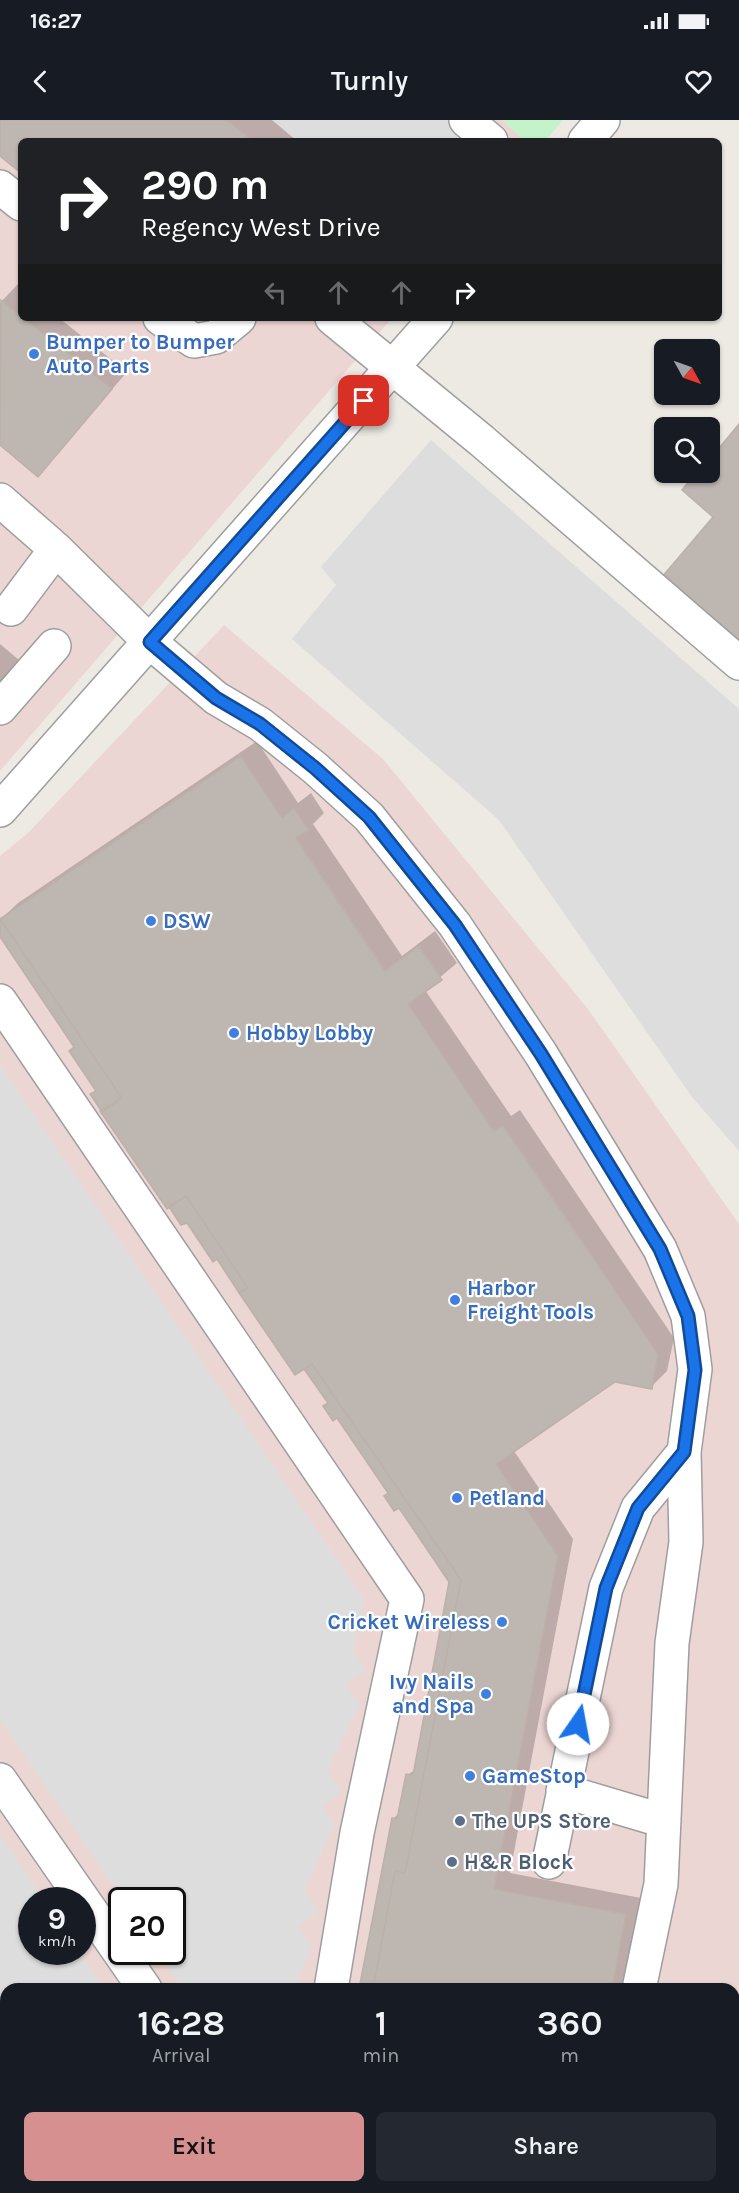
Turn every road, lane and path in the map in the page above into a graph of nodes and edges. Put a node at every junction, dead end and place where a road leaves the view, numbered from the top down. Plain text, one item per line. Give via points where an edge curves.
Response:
1 (466, 120) edge
2 (603, 120) edge
3 (487, 138) edge
4 (588, 138) edge
5 (0, 187) edge
6 (18, 202) edge
7 (164, 321) edge
8 (235, 321) edge
9 (336, 321) edge
10 (433, 321) edge
11 (394, 367) junction
12 (0, 500) edge
13 (56, 549) junction
14 (10, 609) dead end
15 (150, 642) junction
16 (54, 646) dead end
17 (739, 663) edge
18 (0, 708) edge
19 (0, 810) edge
20 (0, 1001) edge
21 (684, 1452) junction
22 (0, 1780) edge
23 (564, 1791) junction
24 (664, 1821) junction
25 (549, 1862) dead end
26 (141, 1983) edge
27 (332, 1983) edge
28 (640, 1983) edge

1 - 3 street
2 - 4 street
5 - 6 street
7 - 8 street via 194,341 216,337
9 - 11 street
10 - 11 street
11 - 15 street
11 - 17 street
12 - 13 street
13 - 14 street
13 - 15 street
15 - 19 street
15 - 21 street via 216,698 260,724 369,817 455,925 541,1054 660,1249 688,1316 695,1370
16 - 18 street
20 - 27 street via 407,1599 357,1833
21 - 23 street via 638,1508 606,1588
21 - 24 street via 686,1542 672,1643
22 - 26 street
23 - 24 street
23 - 25 street
24 - 28 street via 661,1884

